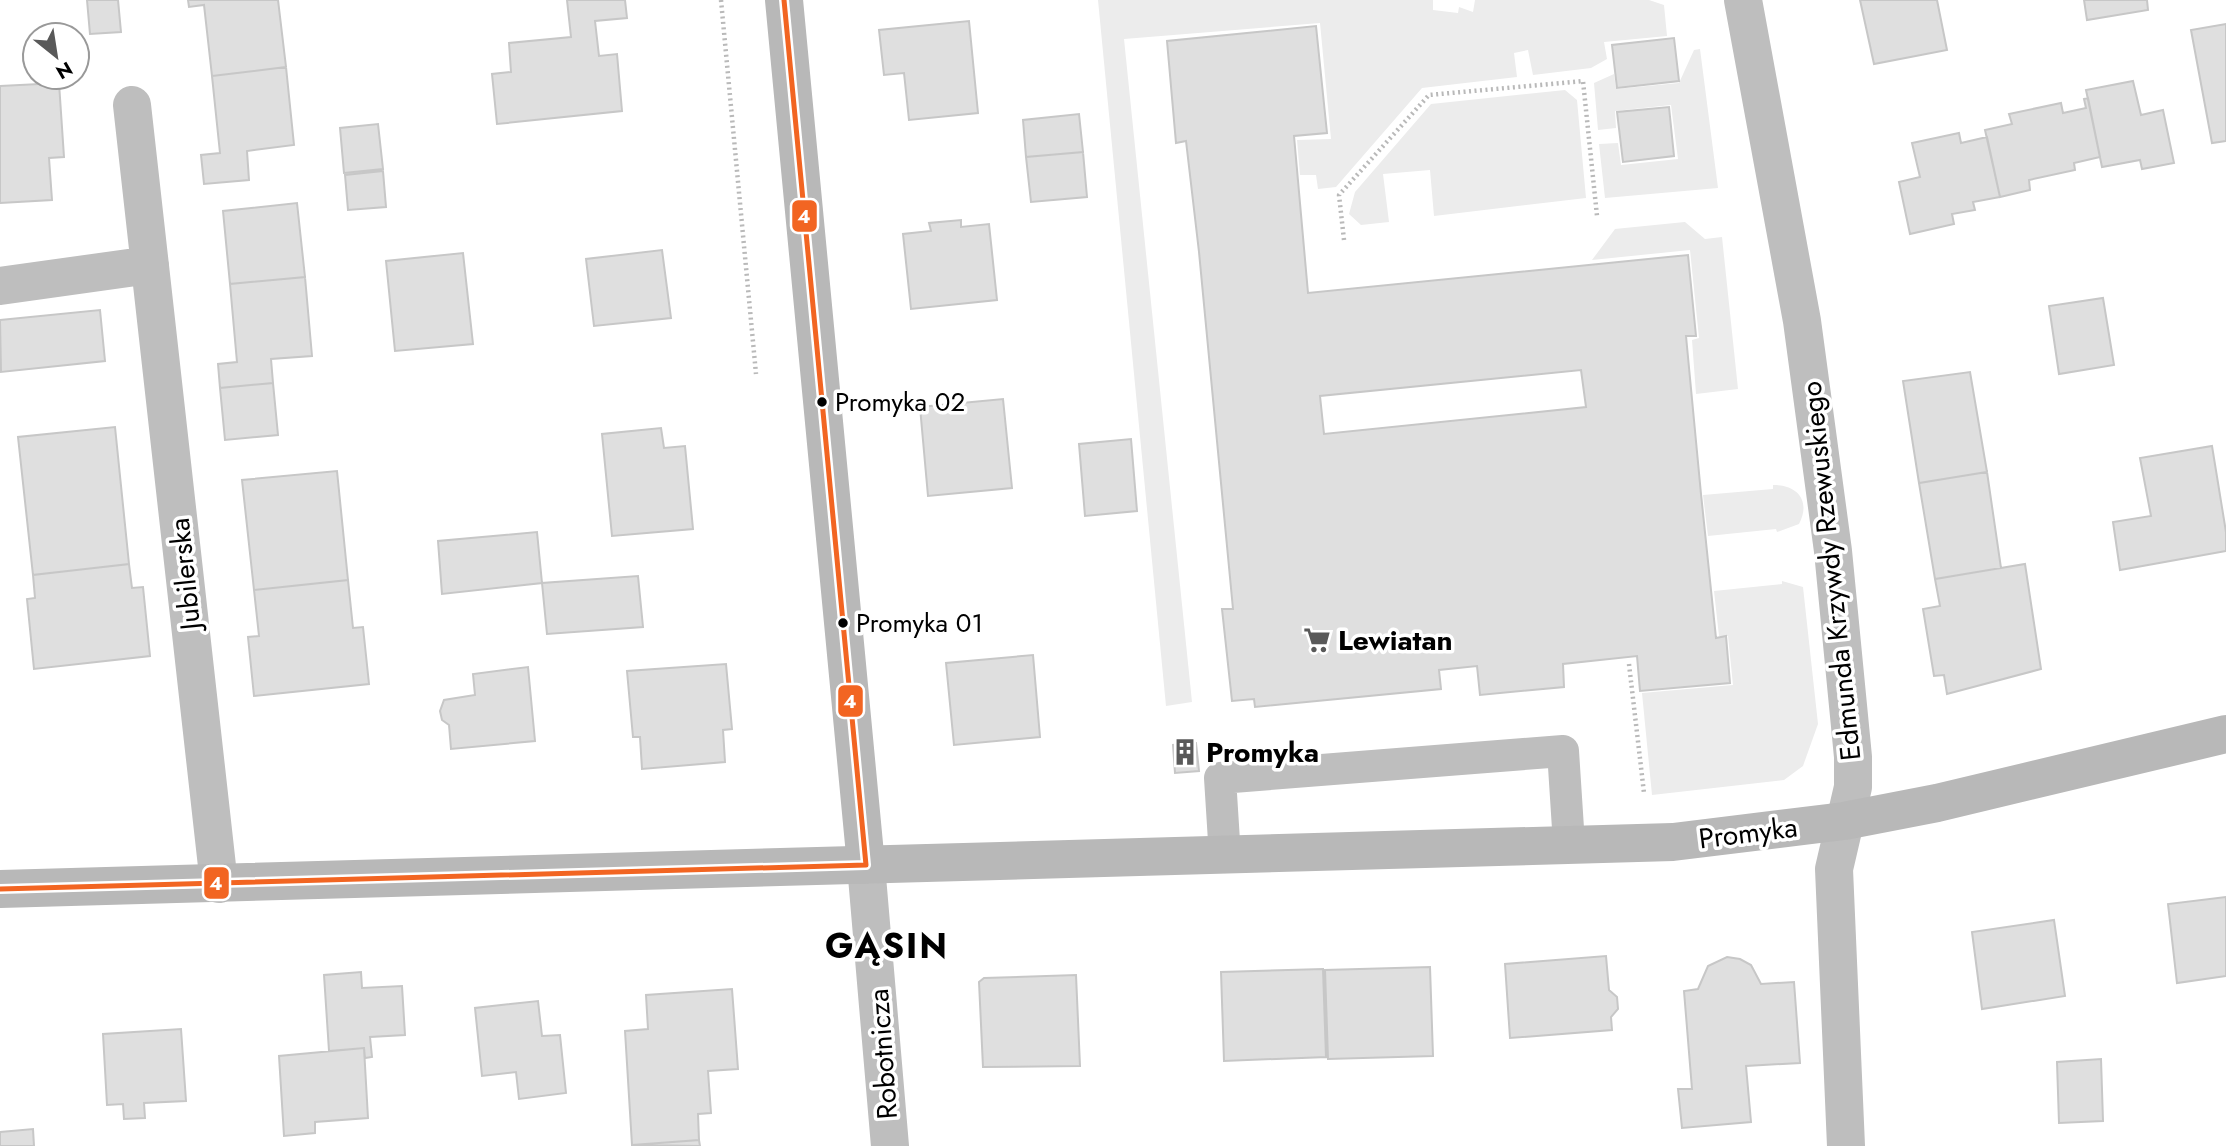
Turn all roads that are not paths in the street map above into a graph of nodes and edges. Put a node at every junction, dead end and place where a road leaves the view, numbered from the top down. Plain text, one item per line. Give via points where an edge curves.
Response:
1 (784, 0) edge
2 (1743, 0) edge
3 (132, 105) dead end
4 (150, 265) junction
5 (0, 286) edge
6 (2226, 734) edge
7 (1844, 821) junction
8 (1569, 844) junction
9 (1225, 857) junction
10 (866, 865) junction
11 (219, 884) junction
12 (0, 889) edge
13 (890, 1146) edge
14 (1846, 1146) edge

1 - 10 street, Robotnicza
2 - 7 street, Edmunda Krzywdy Rzewuskiego via 1802,321 1833,551 1853,757 1853,787
3 - 4 street, Jubilerska
4 - 5 street
4 - 11 street, Jubilerska
6 - 7 street, Promyka via 1971,797
7 - 8 street, Promyka via 1673,842
7 - 14 street, Edmunda Krzywdy Rzewuskiego via 1835,869
8 - 9 street, Promyka
8 - 9 lane via 1563,751 1220,778
9 - 10 street, Promyka
10 - 11 street, Promyka
10 - 13 street, Robotnicza
11 - 12 street, Promyka

